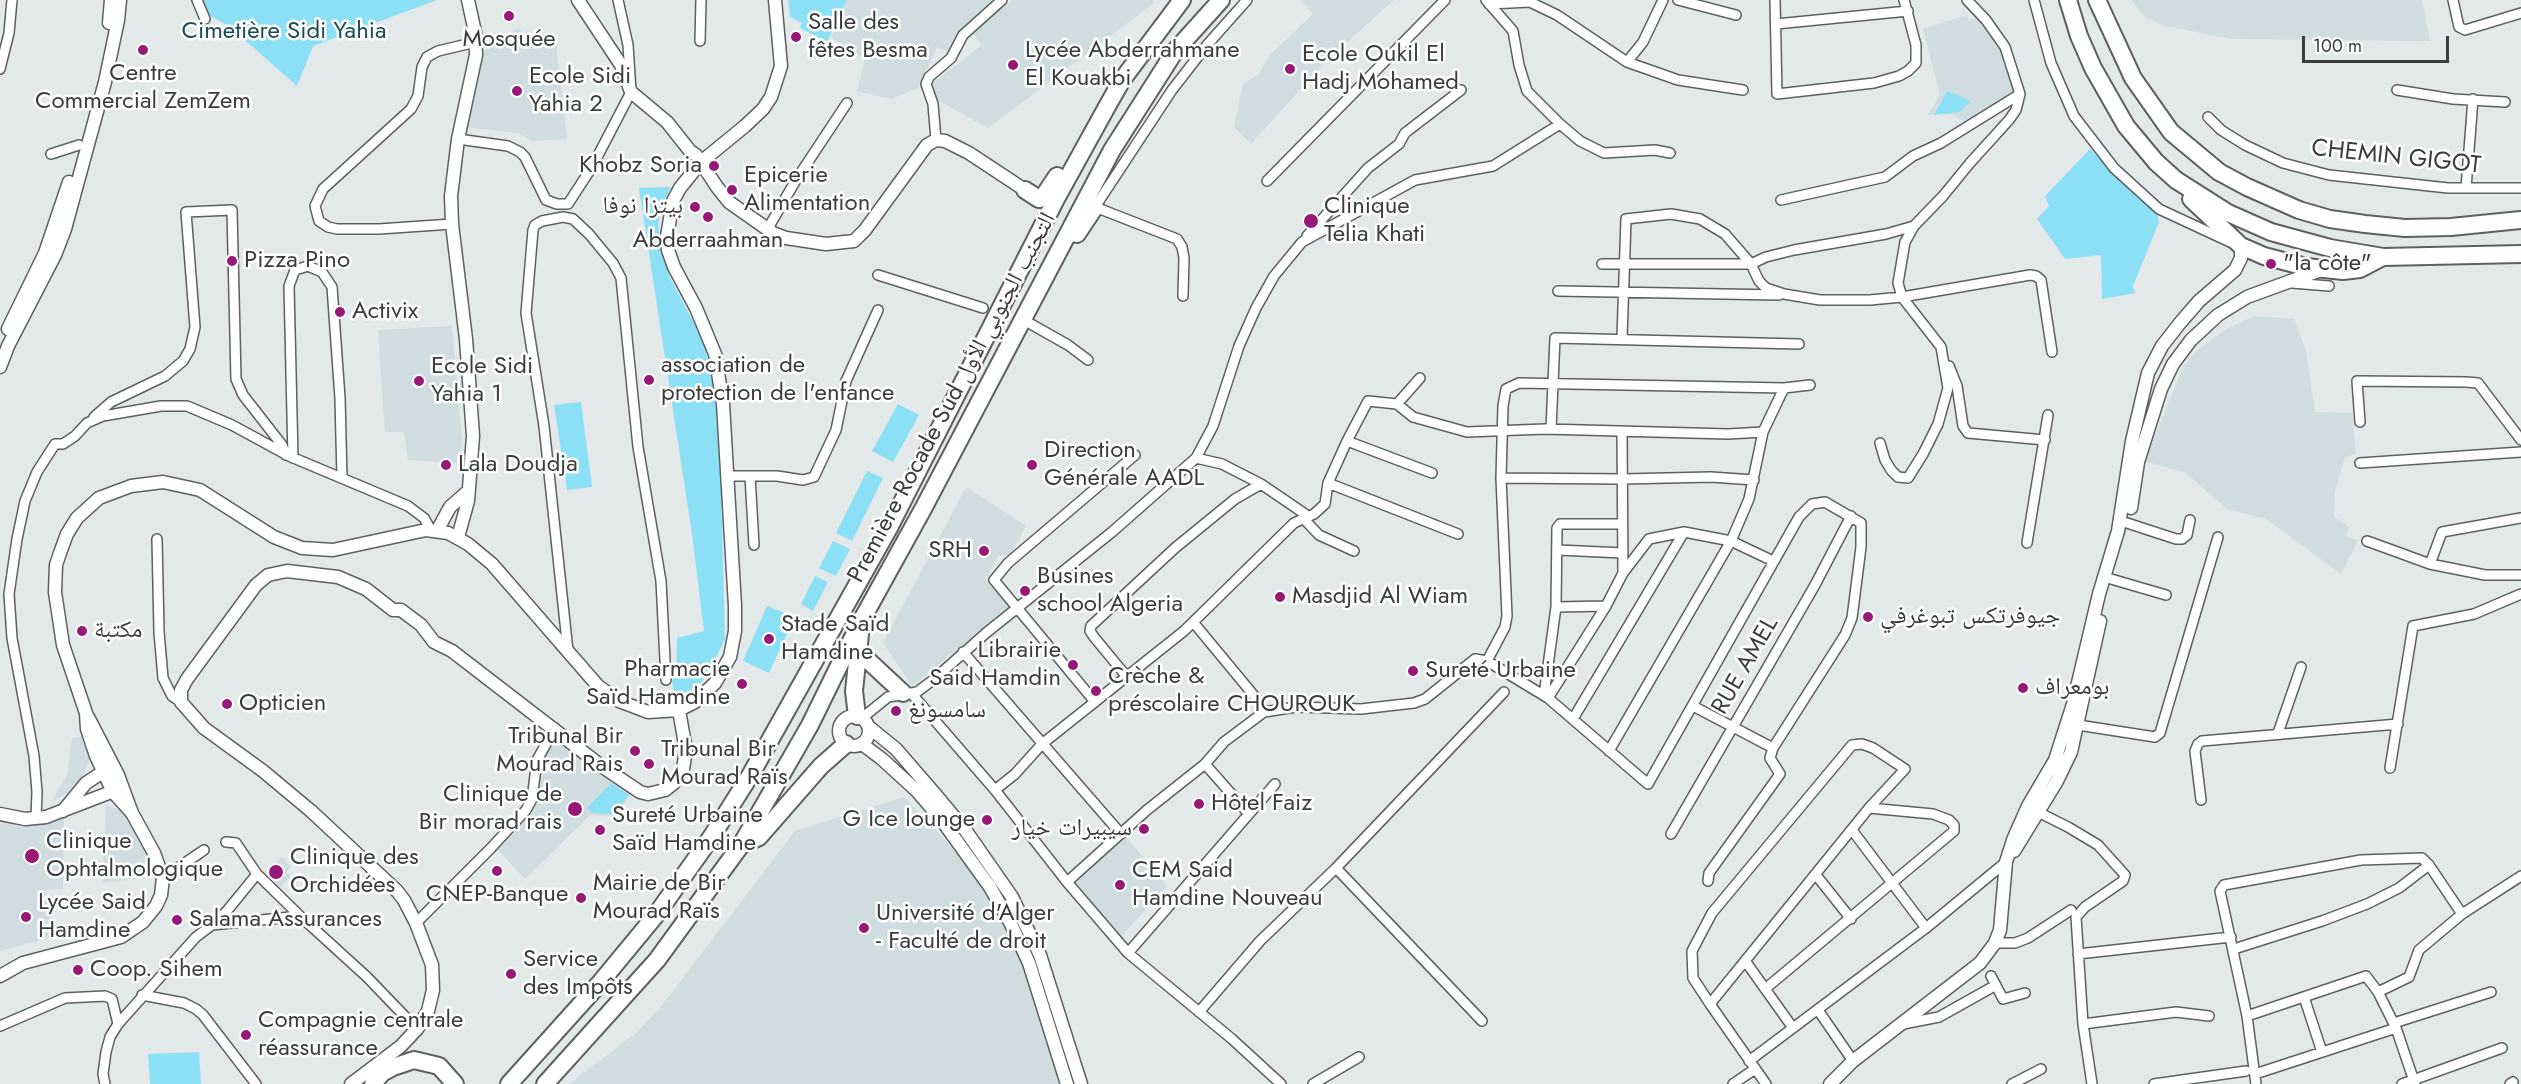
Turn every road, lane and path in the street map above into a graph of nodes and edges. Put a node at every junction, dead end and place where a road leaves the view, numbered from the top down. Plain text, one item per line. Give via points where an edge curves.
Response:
1 (12, 0) edge
2 (111, 0) edge
3 (120, 0) edge
4 (197, 0) edge
5 (468, 0) edge
6 (578, 0) edge
7 (618, 0) edge
8 (701, 0) edge
9 (775, 0) edge
10 (1002, 0) edge
11 (1182, 0) edge
12 (1221, 0) edge
13 (1247, 0) edge
14 (1445, 0) edge
15 (1663, 0) edge
16 (1678, 0) edge
17 (1775, 0) edge
18 (1904, 0) edge
19 (1967, 0) edge
20 (2034, 0) edge
21 (2068, 0) edge
22 (2097, 0) edge
23 (2453, 0) edge
24 (1531, 1) edge
25 (1487, 2) edge
26 (1908, 10) junction
27 (2521, 13) edge
28 (1736, 15) dead end
29 (205, 19) dead end
30 (1776, 24) junction
31 (700, 41) dead end
32 (476, 42) junction
33 (1627, 62) junction
34 (0, 69) edge
35 (1461, 90) dead end
36 (1743, 90) dead end
37 (2397, 90) dead end
38 (631, 92) junction
39 (2020, 94) junction
40 (2473, 99) junction
41 (2505, 102) dead end
42 (847, 103) dead end
43 (1109, 103) junction
44 (2208, 117) dead end
45 (1560, 124) junction
46 (458, 139) junction
47 (936, 140) junction
48 (79, 145) junction
49 (1670, 153) dead end
50 (51, 154) dead end
51 (701, 162) junction
52 (2156, 162) junction
53 (1267, 181) dead end
54 (2466, 188) junction
55 (2521, 188) edge
56 (1024, 190) joint
57 (1781, 200) dead end
58 (1095, 207) junction
59 (2521, 220) edge
60 (452, 224) junction
61 (1914, 226) junction
62 (766, 230) junction
63 (1302, 242) junction
64 (2241, 246) junction
65 (2521, 254) edge
66 (2384, 257) junction
67 (1602, 264) dead end
68 (1751, 264) junction
69 (1624, 265) junction
70 (2324, 269) junction
71 (878, 275) dead end
72 (2280, 283) junction
73 (2329, 286) dead end
74 (1558, 291) dead end
75 (1624, 291) junction
76 (1183, 296) dead end
77 (1797, 296) junction
78 (1902, 297) junction
79 (878, 310) dead end
80 (990, 312) junction
81 (1024, 316) junction
82 (1622, 338) junction
83 (1799, 344) dead end
84 (0, 345) edge
85 (1941, 347) junction
86 (2052, 352) dead end
87 (1088, 360) dead end
88 (0, 367) edge
89 (1420, 378) dead end
90 (1553, 385) junction
91 (1809, 385) dead end
92 (1784, 388) junction
93 (1397, 404) junction
94 (2048, 415) dead end
95 (2360, 422) dead end
96 (87, 423) junction
97 (1551, 429) junction
98 (1502, 431) junction
99 (1622, 432) junction
100 (1762, 432) junction
101 (2045, 440) junction
102 (2521, 440) edge
103 (1347, 441) junction
104 (1880, 443) dead end
105 (2521, 452) edge
106 (1136, 454) dead end
107 (290, 457) junction
108 (1196, 458) junction
109 (2360, 463) dead end
110 (1432, 473) dead end
111 (728, 476) junction
112 (750, 477) junction
113 (1501, 477) junction
114 (342, 478) junction
115 (1623, 479) junction
116 (1754, 480) junction
117 (1328, 483) junction
118 (1261, 484) junction
119 (467, 492) junction
120 (1851, 516) junction
121 (1303, 518) junction
122 (2521, 518) edge
123 (2190, 520) dead end
124 (1622, 524) junction
125 (2127, 524) junction
126 (434, 531) junction
127 (1684, 532) junction
128 (1458, 534) dead end
129 (458, 537) junction
130 (2218, 537) dead end
131 (157, 538) dead end
132 (1731, 541) junction
133 (2367, 542) dead end
134 (2027, 543) dead end
135 (753, 545) dead end
136 (1558, 550) junction
137 (1354, 551) dead end
138 (1623, 553) junction
139 (1773, 561) junction
140 (2430, 564) junction
141 (1623, 573) junction
142 (2521, 575) edge
143 (2111, 579) junction
144 (2521, 594) edge
145 (2166, 595) dead end
146 (1606, 606) junction
147 (1556, 607) junction
148 (1017, 608) junction
149 (1193, 622) junction
150 (860, 623) junction
151 (859, 652) junction
152 (963, 652) junction
153 (569, 653) junction
154 (1487, 661) junction
155 (2301, 667) dead end
156 (1127, 677) junction
157 (666, 680) dead end
158 (1504, 692) dead end
159 (907, 693) junction
160 (1546, 697) junction
161 (181, 702) junction
162 (1095, 702) junction
163 (1692, 706) junction
164 (679, 711) junction
165 (1264, 712) junction
166 (86, 713) junction
167 (1573, 719) junction
168 (864, 721) junction
169 (2398, 724) junction
170 (2078, 725) junction
171 (555, 728) junction
172 (1733, 728) junction
173 (2278, 733) junction
174 (854, 744) junction
175 (1042, 744) junction
176 (1773, 748) junction
177 (1609, 751) junction
178 (96, 756) junction
179 (1205, 764) junction
180 (108, 768) junction
181 (2391, 768) dead end
182 (90, 779) junction
183 (1275, 784) dead end
184 (118, 789) junction
185 (995, 790) junction
186 (99, 798) junction
187 (2201, 800) dead end
188 (122, 804) junction
189 (1869, 808) junction
190 (62, 812) junction
191 (2038, 812) junction
192 (132, 813) junction
193 (1249, 814) junction
194 (1, 815) edge
195 (41, 817) junction
196 (1852, 830) junction
197 (1121, 834) junction
198 (1671, 834) dead end
199 (226, 842) dead end
200 (741, 845) junction
201 (204, 850) dead end
202 (2006, 862) junction
203 (2430, 865) junction
204 (1336, 868) junction
205 (257, 874) junction
206 (1816, 874) junction
207 (2521, 876) edge
208 (163, 878) junction
209 (1708, 881) dead end
210 (1067, 882) junction
211 (1893, 882) junction
212 (2071, 910) dead end
213 (2462, 914) junction
214 (300, 916) junction
215 (1851, 919) junction
216 (416, 923) junction
217 (212, 925) junction
218 (1926, 928) junction
219 (2231, 937) junction
220 (1995, 943) junction
221 (2234, 950) junction
222 (1128, 953) junction
223 (2078, 954) junction
224 (1746, 962) junction
225 (0, 975) edge
226 (1991, 976) dead end
227 (1996, 985) junction
228 (1765, 989) junction
229 (2378, 992) junction
230 (2491, 992) dead end
231 (2025, 993) dead end
232 (142, 995) junction
233 (2304, 997) junction
234 (1710, 1004) junction
235 (1818, 1010) junction
236 (1199, 1012) junction
237 (2209, 1016) dead end
238 (2247, 1016) junction
239 (1482, 1021) dead end
240 (118, 1024) junction
241 (2083, 1024) junction
242 (1897, 1025) junction
243 (0, 1026) edge
244 (2395, 1026) junction
245 (1793, 1028) junction
246 (417, 1029) junction
247 (2502, 1048) dead end
248 (2322, 1052) junction
249 (1359, 1057) dead end
250 (1853, 1061) junction
251 (1752, 1065) junction
252 (2041, 1069) dead end
253 (2250, 1072) junction
254 (2414, 1082) edge
255 (105, 1084) edge
256 (256, 1084) edge
257 (351, 1084) edge
258 (373, 1084) edge
259 (456, 1084) edge
260 (509, 1084) edge
261 (545, 1084) edge
262 (1067, 1084) edge
263 (1081, 1084) edge
264 (1281, 1084) edge
265 (1313, 1084) edge
266 (1732, 1084) edge
267 (1766, 1084) edge
268 (1830, 1084) edge
269 (2012, 1084) edge
270 (2092, 1084) edge
271 (2154, 1084) edge
272 (2256, 1084) edge
273 (2402, 1084) edge

1 - 34 street
2 - 48 main road via 105,44
3 - 88 main road via 105,82 64,229
4 - 29 street
5 - 32 main road
6 - 38 main road via 621,65
7 - 38 street via 628,45
8 - 31 street
9 - 51 main road via 781,66 771,97 745,126
10 - 47 street via 963,35 951,58 929,77
11 - 43 highway, Première Rocade Sud التجنب الجنوبي الأول
12 - 81 highway, Première Rocade Sud التجنب الجنوبي الأول via 1175,51 1144,97
13 - 58 street via 1172,90
14 - 53 street
15 - 33 street via 1643,42
16 - 28 street
17 - 30 street
18 - 26 street
19 - 39 street via 2005,47
20 - 64 street via 2051,63 2074,116 2114,168 2159,209
21 - 52 highway via 2079,36 2109,100
22 - 59 highway via 2133,78 2171,132 2219,172 2247,187 2299,210 2365,224 2451,227
23 - 27 street via 2459,27 2465,30
24 - 25 street
24 - 33 street
25 - 45 street via 1514,31 1527,92
26 - 30 street
26 - 30 street via 1916,45 1916,63 1908,71 1874,83 1777,94
32 - 46 main road
32 - 60 street via 427,57 411,109 323,189 315,206 319,221 337,229
33 - 36 street via 1678,80
35 - 63 street via 1368,168
37 - 40 street
38 - 46 street via 568,204 546,200 520,152 508,146
38 - 51 main road via 667,122
39 - 57 street via 1884,177
39 - 61 street via 2009,120
40 - 41 street
40 - 54 street
42 - 62 street
43 - 56 highway via 1084,127 1043,197 1039,199
43 - 80 highway, Première Rocade Sud التجنب الجنوبي الأول
44 - 54 street, CHEMIN GIGOT via 2245,145 2283,163 2329,175
45 - 49 street via 1580,141 1604,153
45 - 63 street via 1493,166 1415,180
46 - 60 main road via 451,195
47 - 56 main road via 969,153
47 - 62 main road via 922,150 854,241 808,242
48 - 50 street
48 - 84 main road via 52,237
51 - 62 main road via 723,195
51 - 111 main road via 673,201 668,250 715,354
52 - 64 highway
52 - 66 highway via 2205,200 2246,222 2330,248
54 - 55 street, CHEMIN GIGOT
58 - 76 street via 1177,239 1184,258
58 - 81 highway
60 - 119 main road via 472,412
61 - 68 street via 1775,254
61 - 78 street via 1900,262 1898,283
63 - 108 street via 1274,276 1256,308 1213,426
64 - 70 highway
64 - 202 main road via 2235,270 2180,323 2148,373 2118,531 2073,704 2055,760 2028,806
65 - 66 highway
66 - 70 highway via 2360,269
67 - 69 street
68 - 69 street
68 - 69 street via 1725,234 1700,219 1671,214 1626,219
68 - 77 street via 1766,288
69 - 75 street
70 - 72 main road
71 - 80 street
72 - 73 street
72 - 125 main road via 2218,315 2191,340 2174,364 2161,389 2138,462
74 - 75 street
75 - 77 street
75 - 82 street
77 - 78 street via 1830,300
78 - 85 street
78 - 86 street via 2036,276 2041,280
79 - 112 street via 846,381 836,430 817,474 803,480
80 - 260 highway, Première Rocade Sud التجنب الجنوبي الأول via 890,526 783,720 712,836 642,932
81 - 87 street
81 - 150 highway, Première Rocade Sud التجنب الجنوبي الأول
82 - 83 street
82 - 90 street via 1555,338
85 - 101 street via 1957,386 1964,430
85 - 104 street via 1948,388 1938,424 1908,478 1898,477 1891,470
89 - 93 street
90 - 92 street
90 - 97 street
90 - 98 street via 1519,383 1506,389
91 - 92 street
92 - 100 street
93 - 98 street via 1413,417 1467,432
93 - 103 street via 1368,401
94 - 101 street
95 - 102 street via 2357,381 2466,381 2478,383
96 - 107 street via 103,416 161,406 187,406
96 - 107 street via 111,402 165,376 183,361 195,327 186,212 231,210 236,379 243,395
96 - 195 street via 63,444 55,444 37,472 16,539 9,594 10,625
97 - 98 street
97 - 99 street
98 - 113 street
99 - 100 street
99 - 115 street
100 - 116 street
101 - 134 street
103 - 110 street
103 - 117 street
105 - 109 street
106 - 148 street via 998,573 994,582
107 - 114 street
107 - 114 street via 289,286 296,270 308,266 322,272 332,287
108 - 118 street via 1221,464
108 - 148 street
111 - 112 street
111 - 164 main road via 735,606 733,646 715,683
112 - 135 street
113 - 115 street
113 - 154 street via 1507,616
114 - 126 street via 408,506
115 - 116 street
115 - 124 street
116 - 132 street
117 - 121 street via 1325,504
117 - 128 street
118 - 121 street via 1305,514
118 - 156 street via 1235,499 1175,548 1091,626 1090,632
119 - 126 main road via 450,507
119 - 129 main road via 467,511
120 - 139 street via 1825,502 1812,504 1799,517
120 - 172 street, RUE AMEL
120 - 176 street via 1862,523 1852,618
121 - 137 street via 1319,535
121 - 149 street
122 - 140 street via 2442,532
123 - 125 street via 2187,535 2182,539
124 - 136 street via 1560,524
124 - 138 street
125 - 143 main road
126 - 129 main road
126 - 166 main road via 320,550 290,545 214,498 186,486 148,483 99,498 86,508 67,534 55,576 58,620
127 - 132 street
127 - 141 street via 1649,539
127 - 167 street
129 - 153 main road via 492,564
130 - 170 street via 2160,733 2156,737
131 - 161 street via 163,678 172,696
132 - 139 street
132 - 177 street
133 - 140 street
136 - 138 street
136 - 147 street
138 - 141 street
139 - 163 street
140 - 142 street via 2485,575
141 - 146 street
143 - 145 street
143 - 170 main road
144 - 169 street via 2474,614 2413,626
146 - 147 street
146 - 160 street
147 - 160 street
148 - 152 street
148 - 162 street
149 - 156 street
149 - 165 street
150 - 151 highway
150 - 200 highway, Première Rocade Sud التجنب الجنوبي الأول via 810,725
151 - 159 highway
151 - 168 highway via 855,692
152 - 159 street via 923,688
152 - 175 street
153 - 157 street via 544,426 526,313 532,230 542,221 563,217 573,219 589,234 621,278 638,447 661,581
153 - 164 main road via 598,686 619,701 648,712
154 - 160 street
154 - 165 street via 1480,658 1469,662 1414,704 1360,709 1296,707
155 - 173 street
156 - 162 street
158 - 204 street
159 - 168 street via 888,697
159 - 185 street
160 - 167 street
161 - 171 main road via 181,690 187,679 256,585 268,575 308,573 352,582 393,610 401,610 421,625 434,642 452,651
161 - 216 main road via 204,728 276,782 343,840 404,900
162 - 175 street
163 - 172 street
163 - 177 street via 1648,784
164 - 171 main road via 685,761 674,783 657,793 633,788
165 - 179 street via 1224,742
166 - 178 main road
166 - 180 main road
167 - 177 street
168 - 174 main road via 868,738
168 - 174 main road via 847,718 840,726 840,736
168 - 263 main road via 896,749 935,794 1012,897 1040,955
169 - 173 street
169 - 181 street
170 - 191 main road via 2071,752
171 - 216 street via 537,760 532,799 526,810
172 - 176 street
172 - 198 street, RUE AMEL
173 - 187 street via 2212,739 2198,744 2195,751
174 - 200 highway via 821,766 759,837
174 - 262 main road via 882,759 916,791 996,896 1029,963
175 - 185 street
175 - 197 street
176 - 209 street via 1770,758 1780,774 1709,873
178 - 180 main road
178 - 182 main road
179 - 193 street
179 - 197 street
180 - 182 main road
180 - 184 main road
182 - 190 main road
183 - 193 street
184 - 186 main road
184 - 188 main road
184 - 192 main road
185 - 210 street
186 - 188 main road
186 - 190 main road
188 - 192 main road
189 - 196 street
189 - 211 street via 1933,814 1954,825 1954,831
189 - 234 street via 1905,770 1873,748 1857,743 1712,912 1692,951 1691,962 1693,978
190 - 195 main road
191 - 202 main road
191 - 223 street via 2098,845 2125,875 2123,881 2076,917
192 - 208 main road
193 - 222 street
194 - 195 main road
196 - 206 street
196 - 211 street
197 - 210 street
199 - 205 street via 236,843
200 - 261 highway, Première Rocade Sud التجنب الجنوبي الأول via 657,960
201 - 208 street
202 - 218 street
202 - 220 main road via 2000,930
203 - 213 street
203 - 219 street via 2422,858 2361,860 2230,882 2220,891
203 - 221 street via 2399,888 2367,904
204 - 236 street via 1260,941
204 - 239 street
205 - 214 street
205 - 217 street
206 - 215 street
206 - 224 street
207 - 213 street
208 - 225 main road via 156,906 126,934 23,963
210 - 222 street
211 - 215 street
211 - 218 street
212 - 220 street via 2028,938
213 - 229 street via 2419,950 2409,977
214 - 217 street
214 - 246 street
215 - 228 street
216 - 246 main road via 434,979 428,1011
217 - 232 street
218 - 235 street
219 - 221 street
219 - 223 street
220 - 242 main road via 1980,963
221 - 238 street
222 - 236 street
223 - 241 street
224 - 228 street
224 - 234 street
226 - 227 street
227 - 231 street via 2003,999
227 - 242 street via 1939,1017
228 - 245 street
229 - 233 street via 2366,976
229 - 244 street
230 - 244 street
232 - 240 street
232 - 256 street via 196,1009
233 - 238 street
233 - 248 street
234 - 251 street
235 - 245 street
235 - 250 street
236 - 264 street
237 - 241 street via 2176,1012
238 - 253 street
240 - 243 street via 112,999 105,996 65,998
240 - 255 street via 106,1052
241 - 270 street
242 - 250 main road
244 - 248 street
244 - 254 street
245 - 251 street
246 - 257 main road via 402,1046
247 - 254 street
248 - 253 street
249 - 265 street
250 - 268 main road
251 - 266 street
251 - 267 street
252 - 269 street
253 - 271 street
253 - 272 street
254 - 273 street
258 - 259 highway via 382,1073 414,1060 439,1065

